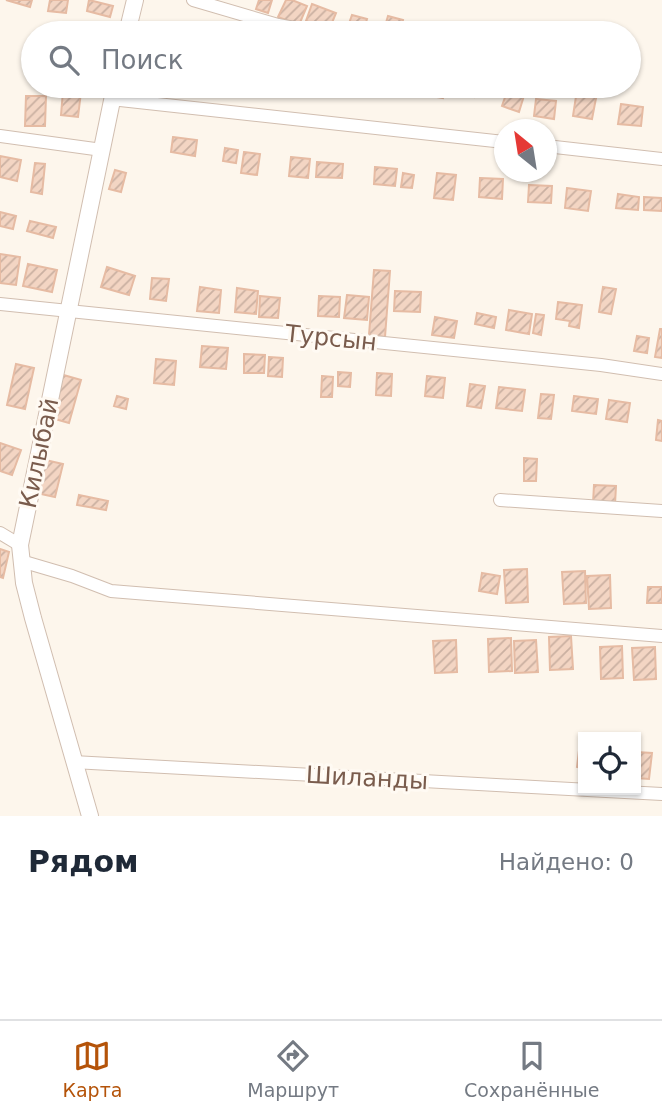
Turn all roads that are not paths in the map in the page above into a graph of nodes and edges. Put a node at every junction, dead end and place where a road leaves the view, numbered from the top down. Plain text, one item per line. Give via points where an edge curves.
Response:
1 (135, 0) edge
2 (192, 0) edge
3 (130, 21) edge
4 (264, 21) edge
5 (112, 98) edge
6 (160, 98) edge
7 (0, 136) edge
8 (494, 141) edge
9 (557, 147) edge
10 (102, 150) junction
11 (662, 159) edge
12 (0, 304) edge
13 (67, 312) junction
14 (662, 374) edge
15 (500, 500) dead end
16 (662, 511) edge
17 (0, 533) edge
18 (20, 553) junction
19 (662, 636) edge
20 (73, 762) junction
21 (662, 794) edge
22 (90, 816) edge

1 - 3 street
2 - 4 street
5 - 10 street, Килыбай
6 - 8 street
7 - 10 street
9 - 11 street
10 - 13 street, Килыбай
12 - 13 street, Турсын
13 - 14 street, Турсын
13 - 18 street, Килыбай
15 - 16 street
17 - 18 street
18 - 19 street via 111,591
18 - 20 street, Килыбай
20 - 21 street, Шиланды
20 - 22 street, Килыбай

